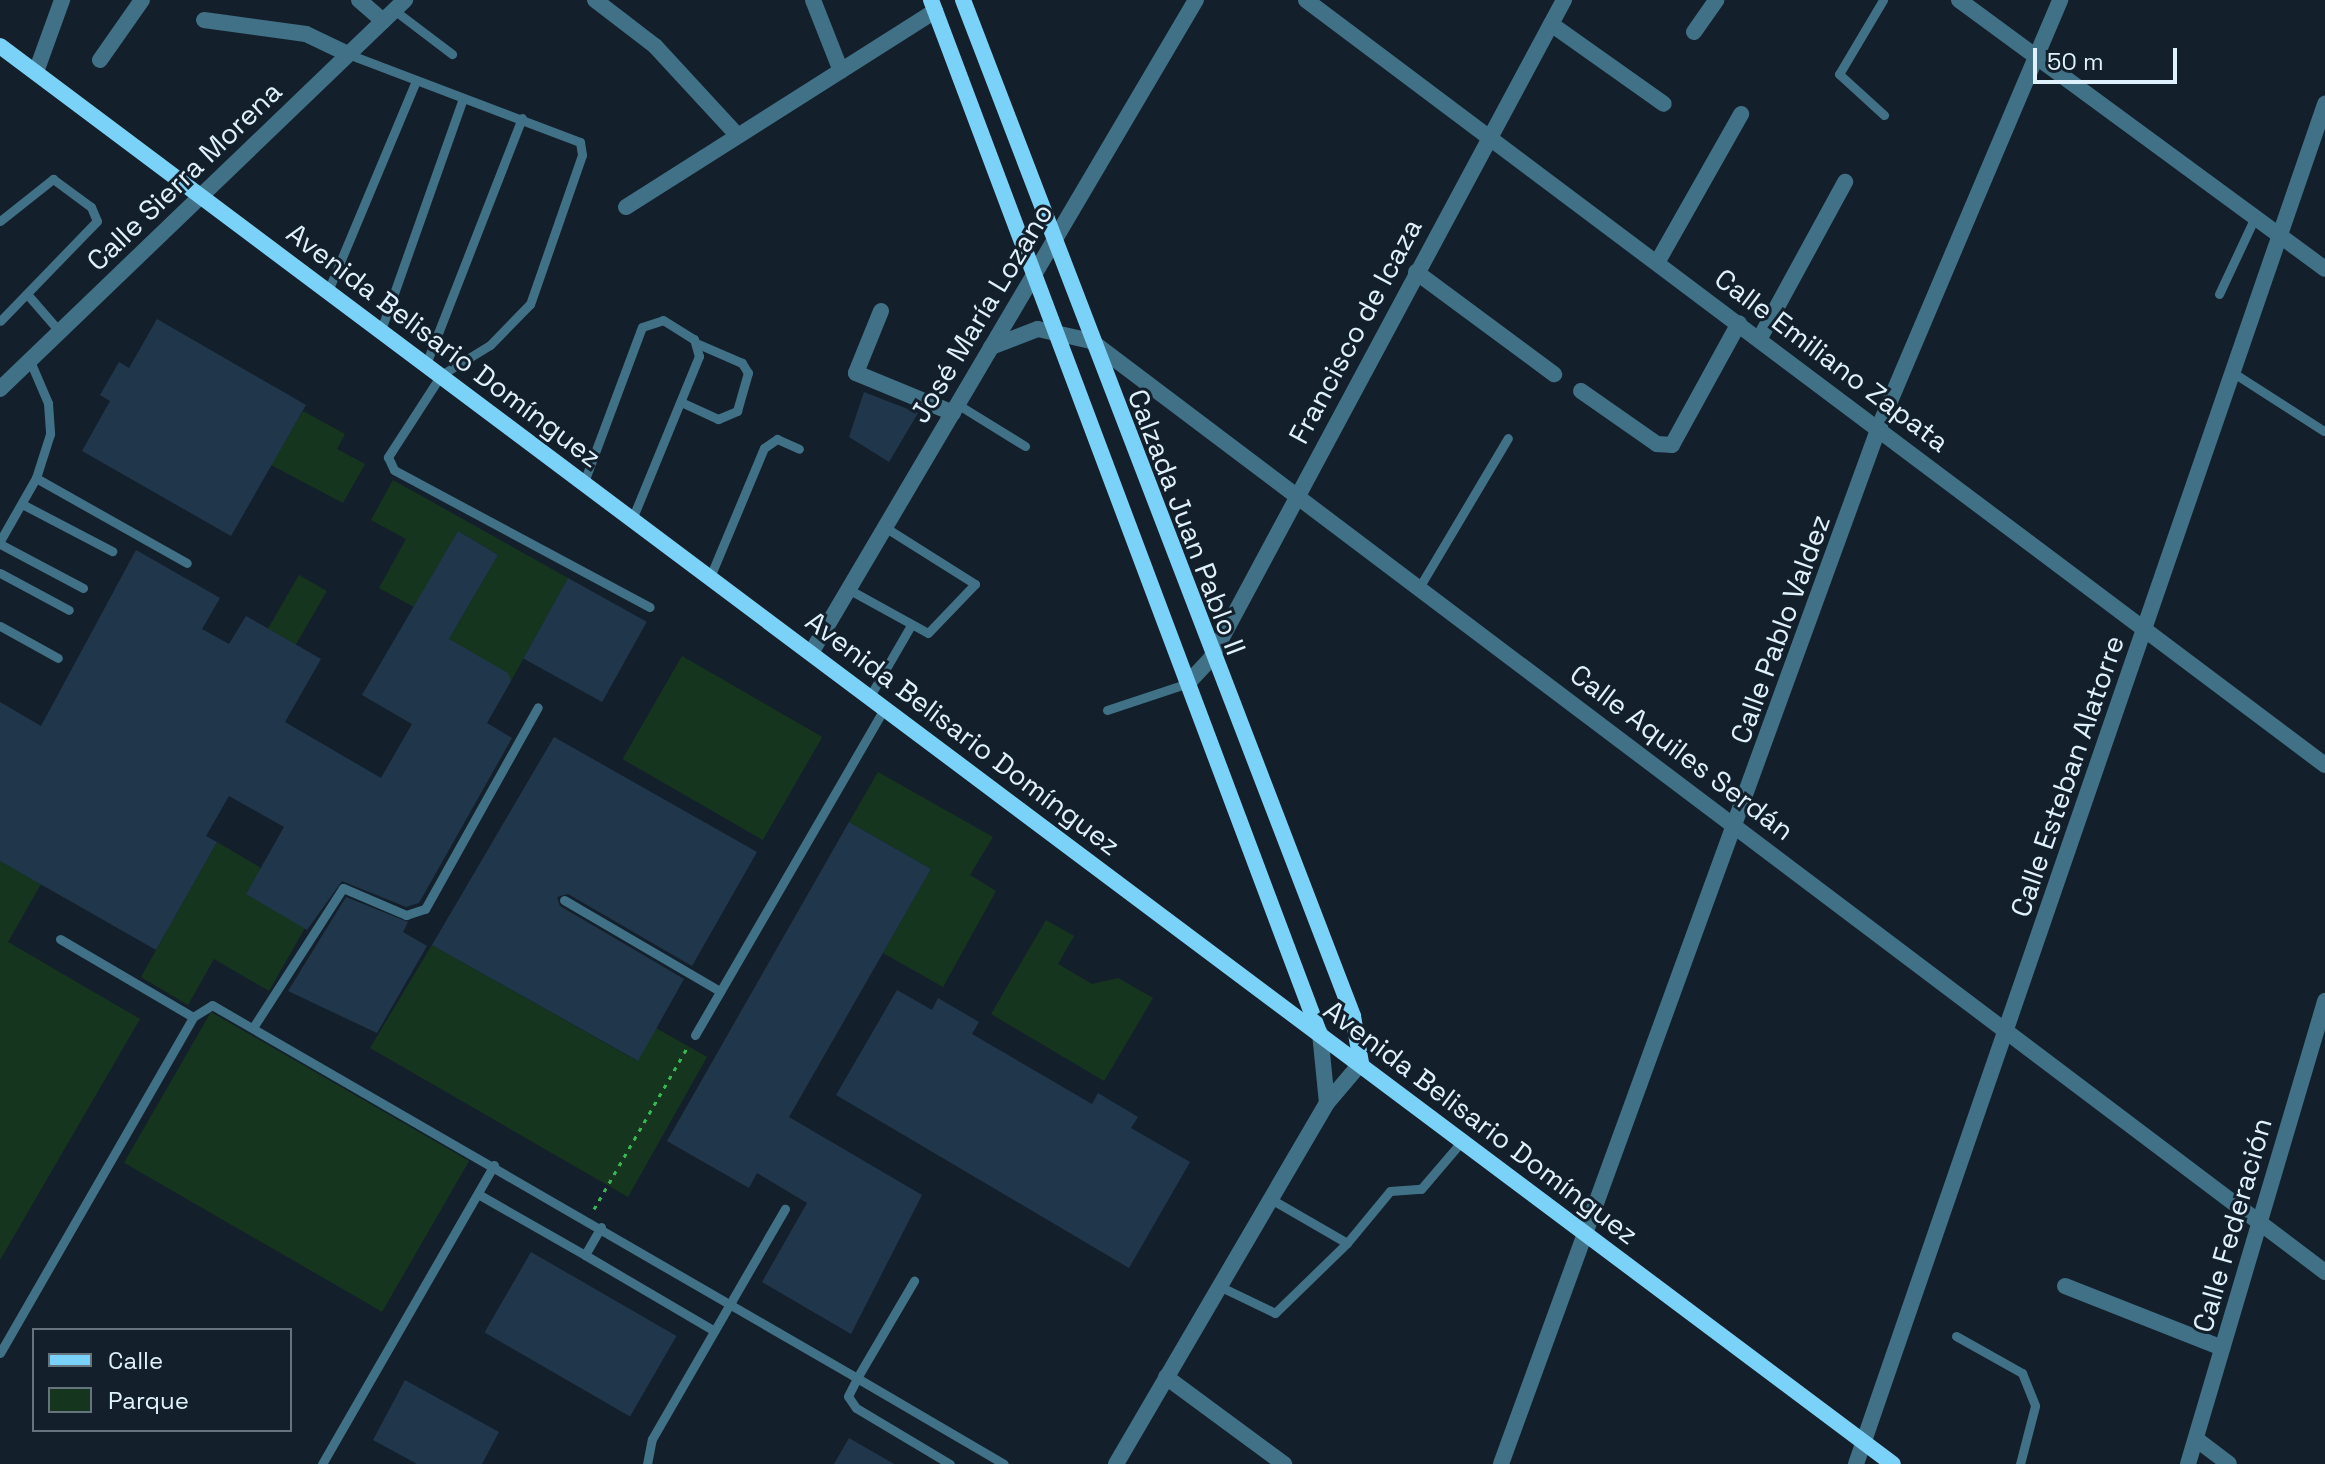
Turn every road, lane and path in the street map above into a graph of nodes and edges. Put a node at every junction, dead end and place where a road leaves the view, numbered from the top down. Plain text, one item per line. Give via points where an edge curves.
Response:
1 (62, 0) edge
2 (142, 0) edge
3 (359, 0) edge
4 (595, 0) edge
5 (813, 0) edge
6 (963, 0) edge
7 (1196, 0) edge
8 (1306, 0) edge
9 (1564, 0) edge
10 (1716, 0) edge
11 (1883, 0) edge
12 (1959, 0) edge
13 (2060, 0) edge
14 (933, 6) edge
15 (394, 10) edge
16 (204, 20) dead end
17 (1551, 24) junction
18 (1694, 32) dead end
19 (0, 46) edge
20 (348, 54) junction
21 (452, 54) dead end
22 (2037, 55) junction
23 (100, 60) dead end
24 (841, 71) junction
25 (36, 72) junction
26 (416, 81) junction
27 (463, 98) junction
28 (1664, 104) dead end
29 (2325, 104) edge
30 (1741, 114) dead end
31 (1884, 115) dead end
32 (522, 118) junction
33 (1488, 134) junction
34 (738, 136) junction
35 (1845, 182) dead end
36 (201, 196) junction
37 (626, 207) dead end
38 (2255, 217) junction
39 (0, 221) edge
40 (2278, 234) junction
41 (1054, 241) junction
42 (1658, 261) junction
43 (2325, 269) edge
44 (1416, 272) junction
45 (1034, 274) junction
46 (328, 291) junction
47 (27, 294) junction
48 (2219, 294) dead end
49 (881, 311) dead end
50 (0, 321) edge
51 (1739, 323) junction
52 (1054, 329) junction
53 (381, 330) junction
54 (60, 332) junction
55 (1760, 338) junction
56 (1091, 341) junction
57 (698, 344) junction
58 (991, 347) junction
59 (30, 361) junction
60 (426, 364) junction
61 (2232, 372) junction
62 (1554, 374) dead end
63 (441, 375) junction
64 (0, 389) edge
65 (1581, 391) dead end
66 (681, 402) junction
67 (955, 409) junction
68 (1879, 427) junction
69 (2324, 431) edge
70 (1508, 438) dead end
71 (1025, 446) dead end
72 (799, 449) dead end
73 (36, 478) junction
74 (584, 482) junction
75 (1299, 494) junction
76 (22, 504) junction
77 (632, 519) junction
78 (883, 526) junction
79 (0, 542) edge
80 (112, 551) dead end
81 (187, 563) dead end
82 (0, 573) edge
83 (710, 577) junction
84 (1420, 586) junction
85 (83, 588) dead end
86 (848, 589) junction
87 (650, 607) dead end
88 (69, 610) dead end
89 (0, 626) edge
90 (910, 627) junction
91 (2146, 628) junction
92 (811, 653) junction
93 (58, 658) dead end
94 (1211, 658) junction
95 (1188, 683) junction
96 (870, 696) junction
97 (538, 707) dead end
98 (885, 707) junction
99 (1107, 710) dead end
100 (2325, 765) edge
101 (1737, 826) junction
102 (564, 900) dead end
103 (60, 939) dead end
104 (720, 991) junction
105 (2325, 1001) edge
106 (193, 1017) junction
107 (254, 1026) junction
108 (2006, 1029) junction
109 (1320, 1033) junction
110 (695, 1035) joint
111 (1361, 1063) junction
112 (1327, 1103) junction
113 (1462, 1141) junction
114 (494, 1165) junction
115 (478, 1194) junction
116 (1269, 1198) junction
117 (785, 1209) dead end
118 (588, 1219) junction
119 (2260, 1222) junction
120 (601, 1227) junction
121 (1587, 1234) junction
122 (1347, 1243) junction
123 (585, 1255) junction
124 (2325, 1272) edge
125 (914, 1281) dead end
126 (1219, 1286) junction
127 (2065, 1286) dead end
128 (730, 1301) junction
129 (711, 1329) junction
130 (1956, 1336) dead end
131 (2222, 1348) junction
132 (0, 1353) edge
133 (1166, 1377) junction
134 (857, 1378) junction
135 (2196, 1439) junction
136 (1863, 1441) junction
137 (322, 1464) edge
138 (647, 1464) edge
139 (950, 1464) edge
140 (1004, 1464) edge
141 (1116, 1464) edge
142 (1284, 1464) edge
143 (1501, 1464) edge
144 (1856, 1464) edge
145 (1893, 1464) edge
146 (2020, 1464) edge
147 (2188, 1464) edge
148 (2229, 1464) edge

1 - 25 street
2 - 23 street
3 - 15 street
4 - 34 street via 655,46
5 - 24 street
6 - 41 main road, Calzada Juan Pablo II
7 - 41 street, José María Lozano
8 - 33 street, Calle Emiliano Zapata
9 - 17 street, Francisco de Icaza
10 - 18 street
11 - 31 lane via 1839,74
12 - 22 street
13 - 22 street, Calle Pablo Valdez
14 - 24 street
14 - 45 main road, Calzada Juan Pablo II
15 - 20 street, Calle Sierra Morena
15 - 21 lane
16 - 20 street via 306,34
17 - 28 street
17 - 33 street, Francisco de Icaza
19 - 25 main road, Avenida Belisario Domínguez
20 - 26 lane
20 - 36 street, Calle Sierra Morena
22 - 38 street
22 - 68 street, Calle Pablo Valdez
24 - 34 street
25 - 36 main road, Avenida Belisario Domínguez
26 - 27 lane
26 - 46 lane
27 - 32 lane
27 - 53 lane
29 - 40 street, Calle Esteban Alatorre
30 - 42 street
32 - 60 lane
32 - 63 lane via 574,137 582,155 530,304 490,345
33 - 42 street, Calle Emiliano Zapata
33 - 44 street, Francisco de Icaza
34 - 37 street
35 - 55 street
36 - 46 main road, Avenida Belisario Domínguez
36 - 54 street, Calle Sierra Morena
38 - 40 street
38 - 48 lane
39 - 47 lane via 46,179 96,213 93,228
40 - 43 street
40 - 61 street, Calle Esteban Alatorre
41 - 45 street, José María Lozano
41 - 56 main road, Calzada Juan Pablo II
42 - 51 street, Calle Emiliano Zapata
44 - 62 street
44 - 75 street, Francisco de Icaza
45 - 52 main road, Calzada Juan Pablo II
45 - 58 street, José María Lozano
46 - 53 main road, Avenida Belisario Domínguez
47 - 50 lane
47 - 54 lane
49 - 67 street via 856,373
51 - 55 street, Calle Emiliano Zapata
51 - 65 street via 1672,445 1657,444
52 - 56 street, Calle Aquiles Serdán
52 - 58 street, Calle Aquiles Serdán via 1021,332
52 - 95 main road, Calzada Juan Pablo II
53 - 60 main road, Avenida Belisario Domínguez
54 - 59 street, Calle Sierra Morena
55 - 68 street, Calle Emiliano Zapata
56 - 75 street, Calle Aquiles Serdán
56 - 94 main road, Calzada Juan Pablo II
57 - 66 lane
57 - 66 lane via 742,363 748,373 737,411 726,420
57 - 74 lane via 663,320 647,320
58 - 67 street, José María Lozano
59 - 64 street, Calle Sierra Morena
59 - 73 lane via 48,403 50,434
60 - 63 main road, Avenida Belisario Domínguez
61 - 69 lane
61 - 91 street, Calle Esteban Alatorre
63 - 74 main road, Avenida Belisario Domínguez
63 - 87 lane via 390,450 389,465
66 - 77 lane
67 - 71 lane
67 - 78 street, José María Lozano
68 - 91 street, Calle Emiliano Zapata
68 - 101 street, Calle Pablo Valdez
70 - 84 lane
72 - 83 lane via 777,439 764,448
73 - 76 lane
73 - 81 lane
74 - 77 main road, Avenida Belisario Domínguez
75 - 84 street, Calle Aquiles Serdán
75 - 94 street, Francisco de Icaza
76 - 79 lane
76 - 80 lane
77 - 83 main road, Avenida Belisario Domínguez
78 - 86 street, José María Lozano
78 - 90 lane via 975,584 928,633
79 - 85 lane
82 - 88 lane
83 - 92 main road, Avenida Belisario Domínguez
84 - 101 street, Calle Aquiles Serdán
86 - 90 lane
86 - 92 street, José María Lozano
89 - 93 lane
90 - 96 lane
91 - 100 street, Calle Emiliano Zapata
91 - 108 street, Calle Esteban Alatorre
92 - 96 main road, Avenida Belisario Domínguez
94 - 95 street, Francisco de Icaza
94 - 111 main road, Calzada Juan Pablo II via 1353,1016
95 - 99 lane
95 - 109 main road, Calzada Juan Pablo II
96 - 98 main road, Avenida Belisario Domínguez
97 - 107 lane via 425,909 406,915 343,888
98 - 104 lane
98 - 109 main road, Avenida Belisario Domínguez
101 - 108 street, Calle Aquiles Serdán
101 - 121 street, Calle Pablo Valdez
102 - 104 lane
103 - 106 lane
104 - 110 lane
105 - 119 street, Calle Federación
106 - 107 lane via 212,1005
106 - 132 lane
107 - 114 lane
108 - 119 street, Calle Aquiles Serdán
108 - 136 street, Calle Esteban Alatorre
109 - 111 main road, Avenida Belisario Domínguez
109 - 112 street
110 - 118 path
111 - 112 street
111 - 113 main road, Avenida Belisario Domínguez
112 - 116 street
113 - 121 main road, Avenida Belisario Domínguez
113 - 122 lane via 1421,1189 1390,1191
114 - 115 lane
114 - 118 lane
115 - 123 lane
115 - 137 lane
116 - 122 lane
116 - 126 street
117 - 128 lane
118 - 120 lane
119 - 124 street, Calle Aquiles Serdán
119 - 131 street, Calle Federación
120 - 123 lane
120 - 128 lane
121 - 136 main road, Avenida Belisario Domínguez
121 - 143 street, Calle Pablo Valdez
122 - 126 lane via 1275,1313
123 - 129 lane
125 - 134 lane
126 - 133 street
127 - 131 street
128 - 129 lane
128 - 134 lane
129 - 138 lane via 652,1439
130 - 146 lane via 2022,1373 2035,1406
131 - 135 street, Calle Federación
133 - 141 street
133 - 142 street
134 - 139 lane via 848,1396 856,1408
134 - 140 lane
135 - 147 street, Calle Federación
135 - 148 street
136 - 144 street, Calle Esteban Alatorre
136 - 145 main road, Avenida Belisario Domínguez

